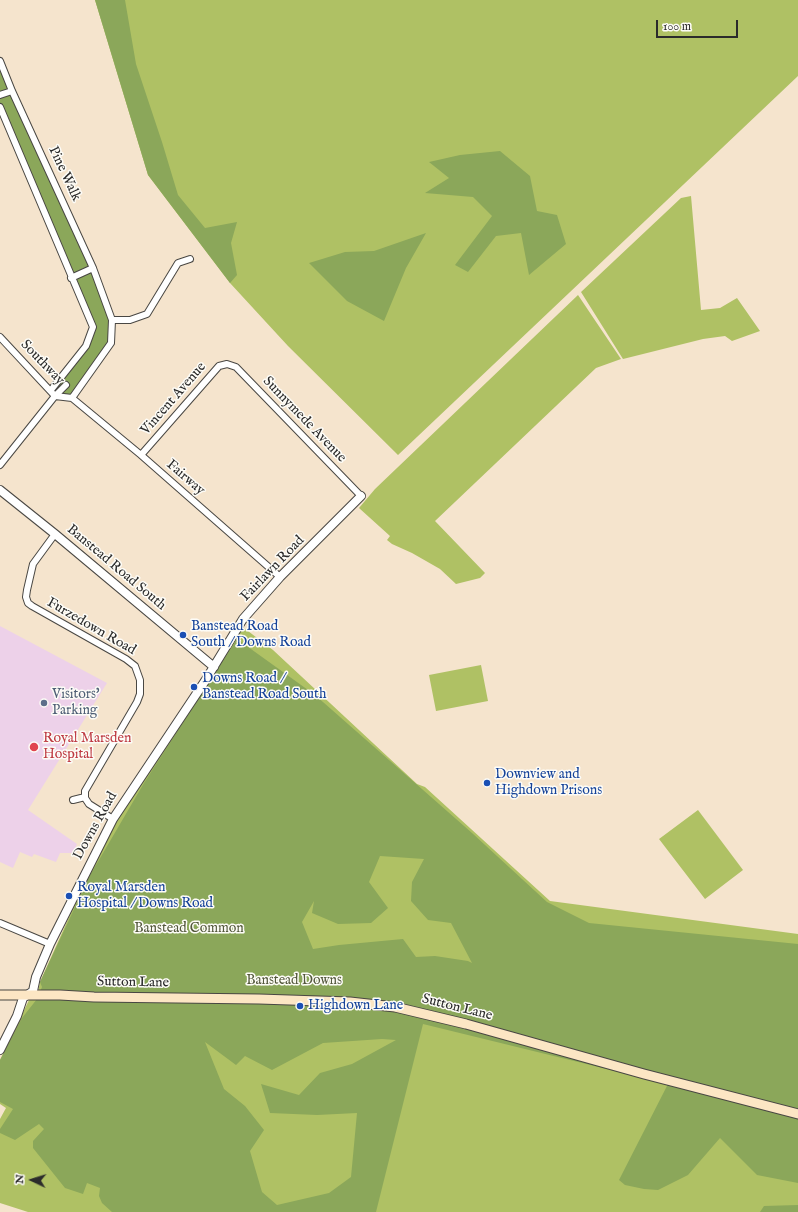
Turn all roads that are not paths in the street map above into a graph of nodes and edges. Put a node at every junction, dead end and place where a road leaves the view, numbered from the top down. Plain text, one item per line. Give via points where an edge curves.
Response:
1 (0, 61) edge
2 (12, 91) junction
3 (0, 95) edge
4 (0, 107) edge
5 (190, 259) dead end
6 (93, 268) junction
7 (71, 278) junction
8 (112, 320) junction
9 (0, 337) edge
10 (227, 364) joint
11 (60, 379) junction
12 (66, 385) junction
13 (51, 390) junction
14 (76, 393) junction
15 (55, 396) junction
16 (72, 398) junction
17 (141, 455) junction
18 (0, 465) edge
19 (0, 490) edge
20 (361, 496) joint
21 (55, 534) junction
22 (280, 577) junction
23 (214, 668) junction
24 (85, 797) junction
25 (72, 800) dead end
26 (113, 819) junction
27 (0, 923) edge
28 (50, 944) junction
29 (0, 995) edge
30 (28, 995) junction
31 (0, 1050) edge
32 (798, 1114) edge

1 - 2 street, Pine Walk
2 - 3 street
2 - 6 street, Pine Walk
4 - 7 street
5 - 8 street via 178,263 147,314 130,320
6 - 7 street
6 - 8 street, Pine Walk
7 - 11 street via 93,327 86,346
8 - 14 street, Pine Walk via 111,343
9 - 13 street, Southway
10 - 17 street, Vincent Avenue via 219,366
10 - 20 street, Sunnymede Avenue via 236,367
11 - 12 street
11 - 13 street
12 - 14 street
12 - 15 street
13 - 15 street, Southway
14 - 16 street, Pine Walk
15 - 16 street, Southway
15 - 18 street
16 - 17 street, Fairway
17 - 22 street, Fairway
19 - 21 street, Banstead Road South
20 - 22 street, Fairlawn Road
21 - 23 street, Banstead Road South
21 - 24 street, Furzedown Road via 33,564 26,597 28,602 131,662 141,684 137,702 88,784
22 - 23 street, Fairlawn Road via 243,619
23 - 26 street, Downs Road
24 - 25 street
24 - 26 street via 89,804
26 - 28 street, Downs Road
27 - 28 street
28 - 30 street, Downs Road via 33,991
29 - 30 main road, Sutton Lane
30 - 31 street, Downs Road via 23,998
30 - 32 main road, Sutton Lane via 290,1000 395,1007

